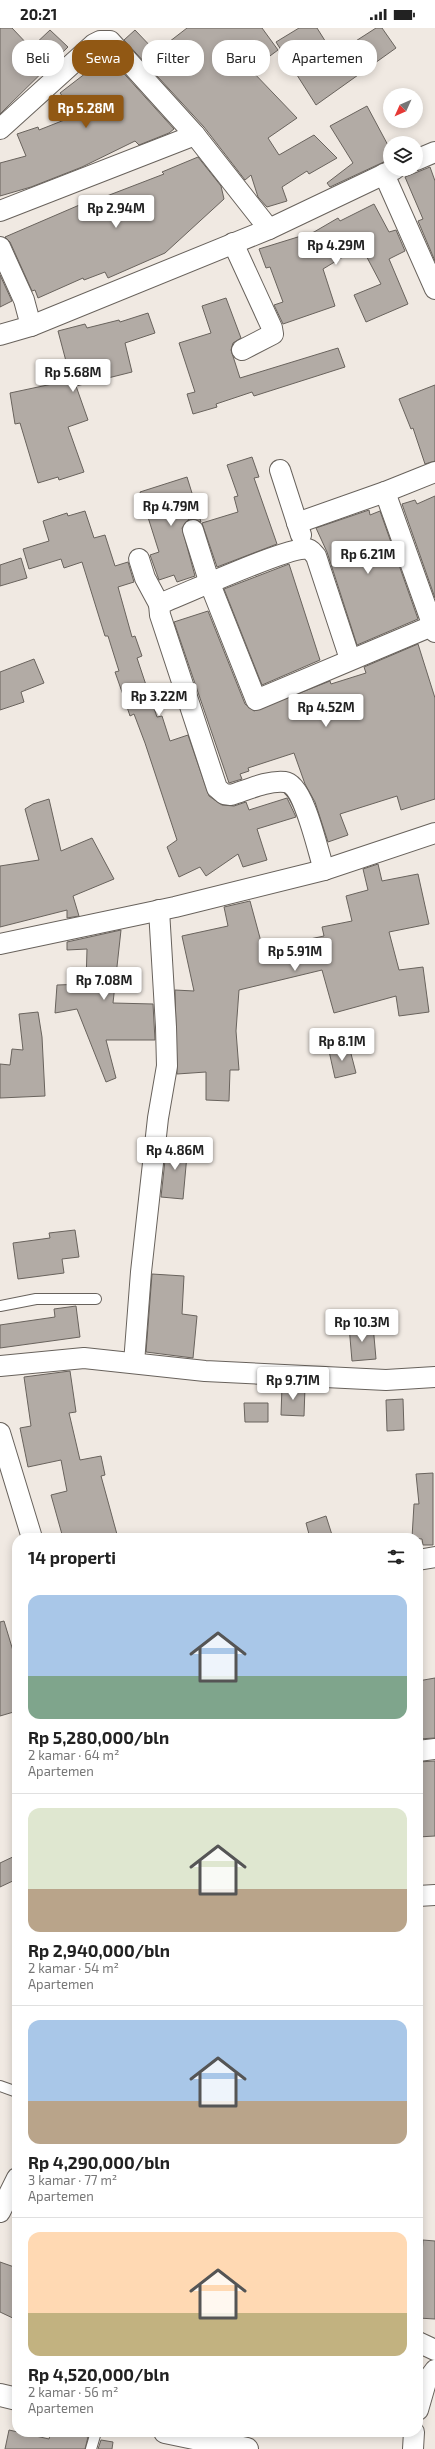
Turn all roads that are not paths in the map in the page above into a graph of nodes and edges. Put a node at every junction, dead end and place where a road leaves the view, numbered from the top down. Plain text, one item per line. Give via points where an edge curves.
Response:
1 (0, 129) edge
2 (195, 136) junction
3 (435, 152) edge
4 (423, 157) edge
5 (383, 175) edge
6 (392, 176) edge
7 (0, 211) edge
8 (270, 228) junction
9 (233, 243) junction
10 (0, 247) edge
11 (435, 289) edge
12 (31, 326) junction
13 (0, 335) edge
14 (242, 350) dead end
15 (280, 470) dead end
16 (435, 472) edge
17 (385, 492) junction
18 (298, 522) junction
19 (194, 530) dead end
20 (305, 548) junction
21 (138, 559) dead end
22 (210, 584) junction
23 (159, 604) junction
24 (434, 629) edge
25 (350, 659) junction
26 (434, 837) edge
27 (324, 870) junction
28 (159, 910) junction
29 (0, 944) edge
30 (96, 1299) dead end
31 (0, 1306) edge
32 (134, 1363) junction
33 (0, 1366) edge
34 (435, 1377) edge
35 (0, 1437) edge
36 (30, 1533) edge
37 (435, 1557) edge
38 (423, 1559) edge
39 (435, 1749) edge
40 (423, 1751) edge
41 (435, 1895) edge
42 (423, 1896) edge
43 (0, 2086) edge
44 (12, 2090) edge
45 (12, 2188) edge
46 (0, 2212) edge
47 (423, 2344) edge
48 (435, 2350) edge
49 (435, 2370) edge
50 (423, 2392) edge
51 (0, 2395) edge
52 (12, 2398) edge
53 (95, 2437) edge
54 (194, 2437) edge
55 (414, 2437) edge
56 (92, 2449) edge
57 (247, 2449) edge
58 (413, 2449) edge

1 - 2 street via 94,44 105,40 110,41
2 - 7 street
2 - 8 street
3 - 4 street
5 - 8 street
6 - 11 street
8 - 9 street
9 - 12 street
9 - 14 street via 273,334 270,338
10 - 12 street via 24,300
12 - 13 street
15 - 18 street
16 - 17 street
17 - 18 street
17 - 24 street
18 - 20 street
19 - 22 street
20 - 22 street
20 - 25 street via 316,556
21 - 23 street
22 - 23 street
22 - 25 street via 256,700
23 - 27 street via 160,615 217,788 224,794 231,795 276,782 293,785 304,805
24 - 25 street
26 - 27 street
27 - 28 street
28 - 29 street
28 - 32 street via 166,1066 153,1164
30 - 31 lane via 36,1299
32 - 33 street via 84,1358
32 - 34 street via 205,1371 386,1380
35 - 36 street
37 - 38 street
39 - 40 street
41 - 42 street
43 - 44 lane
45 - 46 street
47 - 48 street
49 - 50 street via 426,2382
51 - 52 street
53 - 56 lane
54 - 57 street
55 - 58 street

